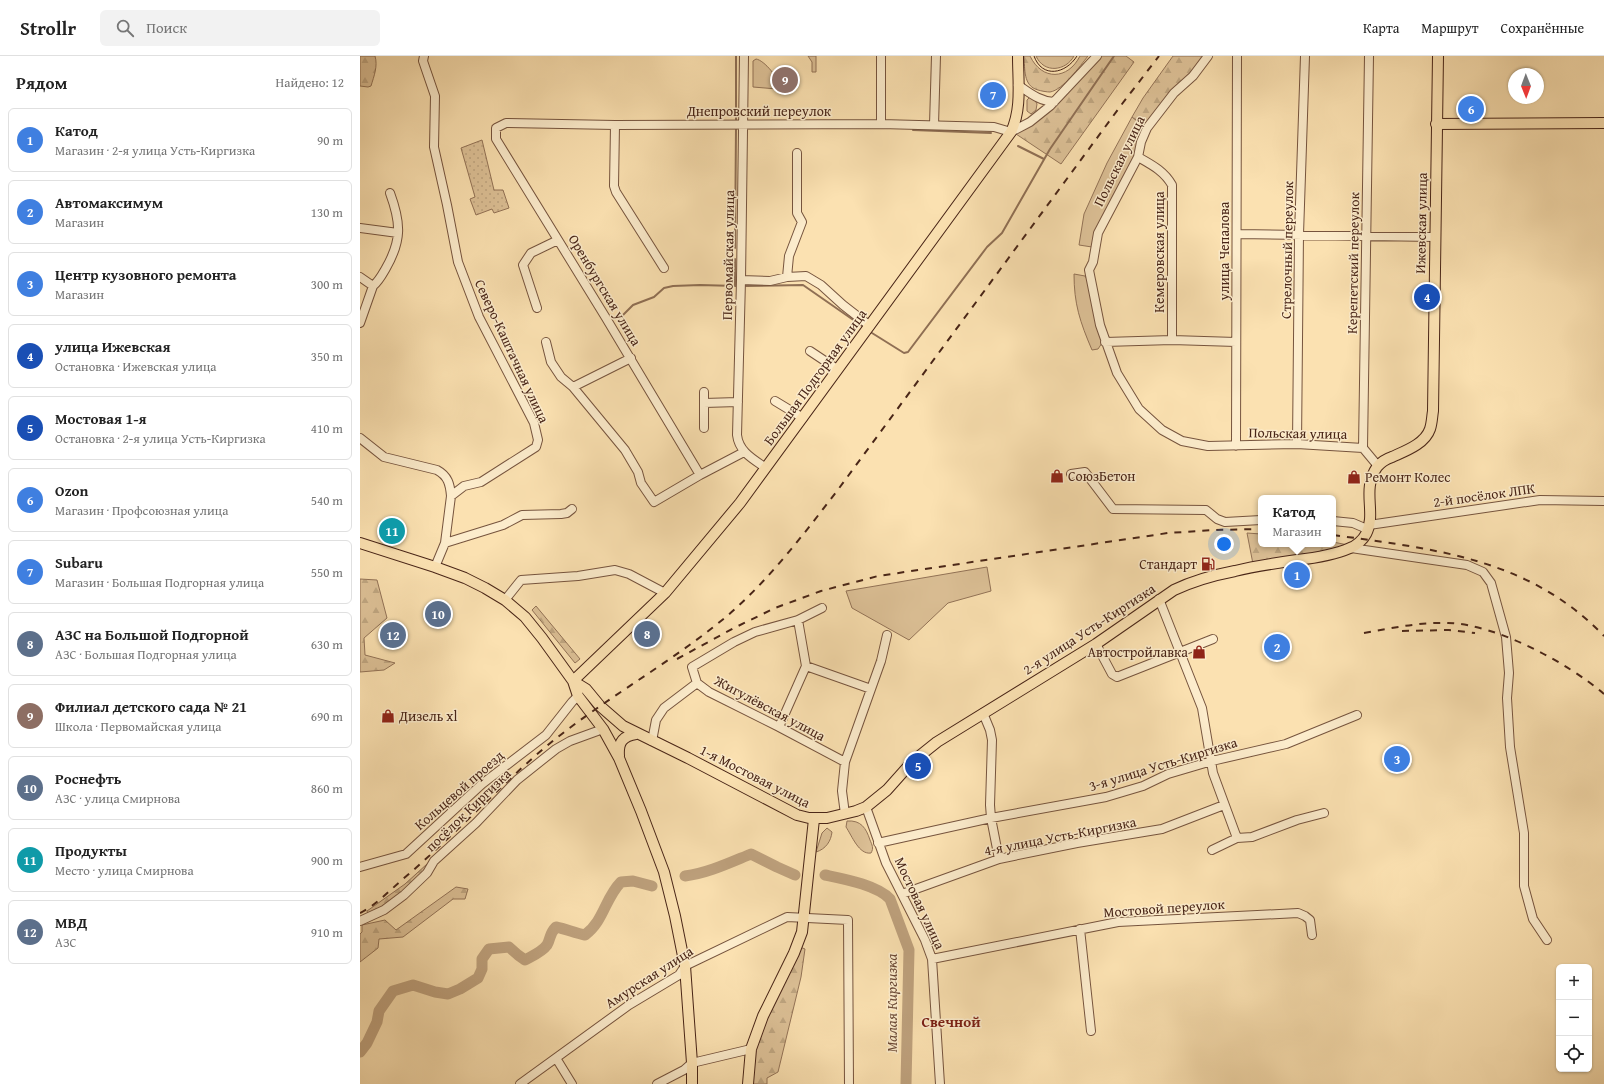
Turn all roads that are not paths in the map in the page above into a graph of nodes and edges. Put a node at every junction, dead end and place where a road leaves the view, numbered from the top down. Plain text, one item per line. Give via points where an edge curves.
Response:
1 (744, 56) edge
2 (881, 56) edge
3 (936, 56) edge
4 (1018, 56) edge
5 (1097, 56) edge
6 (1208, 56) edge
7 (1237, 56) edge
8 (1305, 56) edge
9 (1369, 56) edge
10 (1438, 56) edge
11 (424, 59) edge
12 (1018, 85) junction
13 (1054, 102) junction
14 (506, 123) joint
15 (1604, 123) edge
16 (742, 124) junction
17 (881, 124) junction
18 (1436, 124) junction
19 (615, 125) junction
20 (934, 125) junction
21 (1011, 132) junction
22 (797, 153) dead end
23 (1138, 157) junction
24 (390, 193) dead end
25 (360, 228) edge
26 (398, 233) junction
27 (1237, 234) junction
28 (1299, 234) junction
29 (1366, 236) junction
30 (1434, 237) junction
31 (558, 240) junction
32 (664, 268) dead end
33 (360, 277) edge
34 (787, 278) junction
35 (741, 280) junction
36 (373, 286) junction
37 (537, 308) dead end
38 (360, 323) edge
39 (870, 326) junction
40 (1172, 340) junction
41 (546, 342) dead end
42 (1105, 342) junction
43 (1236, 342) junction
44 (810, 351) dead end
45 (631, 358) junction
46 (837, 369) junction
47 (573, 387) junction
48 (704, 392) dead end
49 (775, 401) dead end
50 (738, 402) junction
51 (704, 403) junction
52 (803, 418) junction
53 (704, 428) dead end
54 (360, 438) edge
55 (1298, 444) junction
56 (1236, 446) junction
57 (1363, 448) junction
58 (744, 452) junction
59 (1381, 463) junction
60 (766, 468) junction
61 (1070, 474) dead end
62 (700, 475) junction
63 (451, 496) junction
64 (1604, 501) edge
65 (572, 509) dead end
66 (1258, 520) edge
67 (1336, 521) edge
68 (1368, 527) junction
69 (360, 543) edge
70 (445, 543) junction
71 (1351, 548) junction
72 (435, 567) junction
73 (665, 593) junction
74 (1159, 599) junction
75 (505, 600) junction
76 (822, 608) dead end
77 (798, 620) junction
78 (887, 635) dead end
79 (1213, 639) dead end
80 (1096, 644) junction
81 (1180, 652) junction
82 (806, 666) junction
83 (573, 681) junction
84 (697, 683) junction
85 (871, 689) junction
86 (578, 696) junction
87 (983, 713) junction
88 (1357, 715) dead end
89 (779, 727) junction
90 (603, 729) junction
91 (636, 734) junction
92 (652, 741) junction
93 (619, 758) junction
94 (1212, 761) junction
95 (845, 762) junction
96 (1224, 805) junction
97 (866, 807) junction
98 (1324, 813) dead end
99 (845, 814) junction
100 (991, 818) junction
101 (814, 819) junction
102 (1237, 838) junction
103 (878, 843) junction
104 (1212, 850) dead end
105 (999, 858) junction
106 (360, 866) edge
107 (902, 894) junction
108 (804, 918) junction
109 (360, 921) edge
110 (1080, 929) junction
111 (1312, 936) dead end
112 (1548, 940) dead end
113 (932, 959) junction
114 (685, 966) junction
115 (1091, 1031) dead end
116 (752, 1049) junction
117 (556, 1058) junction
118 (692, 1063) junction
119 (520, 1084) edge
120 (572, 1084) edge
121 (657, 1084) edge
122 (692, 1084) edge
123 (748, 1084) edge
124 (848, 1084) edge
125 (940, 1084) edge

1 - 16 street, Первомайская улица
2 - 17 street
3 - 20 street
4 - 12 main road, Большая Подгорная улица
5 - 13 street
6 - 23 street, Польская улица via 1193,76 1174,92 1147,128
7 - 27 street, улица Чепалова
8 - 28 street, Стрелочный переулок
9 - 29 street, Керепетский переулок
10 - 18 main road, Ижевская улица
11 - 63 street, Северо-Каштачная улица via 435,96 434,147 458,262 479,318 534,423 538,440 536,448 481,482 464,486
12 - 13 street via 1035,97
12 - 21 main road, Большая Подгорная улица via 1019,108
13 - 21 street via 1030,122
14 - 19 street, Днепровский переулок
14 - 31 street, Оренбургская улица via 496,128 496,139
15 - 18 main road
16 - 17 street, Днепровский переулок
16 - 19 street, Днепровский переулок
16 - 35 street, Первомайская улица
17 - 20 street, Днепровский переулок
18 - 30 main road, Ижевская улица
19 - 32 street via 616,192
20 - 21 street, Днепровский переулок via 994,127
21 - 39 main road, Большая Подгорная улица
22 - 34 street via 797,213 802,222 789,256
23 - 40 street, Кемеровская улица via 1161,170 1172,185
23 - 42 street, Польская улица via 1098,233 1089,270
24 - 26 street via 398,217
25 - 26 street
26 - 36 street via 394,255
27 - 28 street
27 - 43 street, улица Чепалова
28 - 29 street
28 - 55 street, Стрелочный переулок
29 - 30 street
29 - 57 street, Керепетский переулок
30 - 59 main road, Ижевская улица via 1433,411 1430,430 1414,446
31 - 37 street via 531,253 523,265
31 - 45 street, Оренбургская улица
33 - 36 street
34 - 35 street via 770,281
34 - 39 street via 806,276 821,285
35 - 50 street, Первомайская улица
36 - 38 street
39 - 46 main road, Большая Подгорная улица
40 - 42 street
40 - 43 street
41 - 47 street via 551,362 561,377
42 - 56 street, Польская улица via 1117,374 1139,409 1162,430 1182,441 1208,446
43 - 56 street, улица Чепалова
44 - 46 street
45 - 47 street
45 - 62 street, Оренбургская улица
46 - 52 main road, Большая Подгорная улица
47 - 62 street via 625,450 654,502
48 - 51 street
49 - 52 street
50 - 51 street
50 - 58 street, Первомайская улица via 737,434
51 - 53 street
52 - 60 main road, Большая Подгорная улица
54 - 63 street via 384,457 442,472 450,483
55 - 56 street, Польская улица
55 - 57 street, Польская улица
57 - 59 street
58 - 60 street
58 - 62 street
59 - 68 main road via 1370,478 1368,487
60 - 73 main road, Большая Подгорная улица
61 - 66 street via 1085,472 1113,509 1206,510 1225,522
63 - 70 street
64 - 68 street, 2-й посёлок ЛПК via 1540,500
65 - 70 street via 565,514 522,515 503,525
67 - 68 street
68 - 71 main road via 1362,539
69 - 72 main road
70 - 72 street
71 - 74 main road, 2-я улица Усть-Киргизка via 1322,557 1209,577 1187,584
71 - 112 street, 2-я улица Усть-Киргизка via 1467,565 1483,572 1491,584 1506,637 1510,747 1524,833 1524,886 1533,919
72 - 75 main road via 465,578
73 - 75 street via 615,570 578,576 521,580
73 - 83 main road, Большая Подгорная улица
74 - 80 main road, 2-я улица Усть-Киргизка
74 - 81 street
75 - 83 main road via 516,608 533,628
76 - 77 street
77 - 82 street
77 - 84 street, Жигулёвская улица via 755,632 692,667
78 - 85 street
79 - 81 street
80 - 81 street via 1112,674 1117,677
80 - 87 main road, 2-я улица Усть-Киргизка
81 - 94 street via 1202,708
82 - 85 street
82 - 89 street
83 - 86 main road
83 - 91 main road, 1-я Мостовая улица via 586,689 612,718
84 - 89 street, Жигулёвская улица via 709,692
84 - 92 street via 664,708 656,720
85 - 95 street
86 - 90 main road
86 - 106 street, Кольцевой проезд via 546,735 482,784 406,854
87 - 97 main road, 2-я улица Усть-Киргизка via 924,752 887,790
87 - 100 street via 990,730 992,745 989,790
88 - 94 street, 3-я улица Усть-Киргизка via 1286,744
89 - 95 street, Жигулёвская улица
90 - 93 main road
90 - 109 street, посёлок Киргизка via 556,749 517,780 404,894 384,910
91 - 92 main road, 1-я Мостовая улица
91 - 93 main road via 628,735 620,742
92 - 101 main road, 1-я Мостовая улица via 797,815
93 - 114 main road via 664,872
94 - 96 street
94 - 100 street, 3-я улица Усть-Киргизка via 1106,797
95 - 99 street via 842,792
96 - 102 street
96 - 105 street, 4-я улица Усть-Киргизка via 1162,829
97 - 99 main road, 1-я Мостовая улица
97 - 103 street, Мостовая улица
98 - 102 street via 1252,837
99 - 101 main road, 1-я Мостовая улица
100 - 103 street, 3-я улица Усть-Киргизка
100 - 105 street
101 - 108 main road
102 - 104 street
103 - 107 street, Мостовая улица
105 - 107 street, 4-я улица Усть-Киргизка
107 - 113 street, Мостовая улица
108 - 114 street, Амурская улица via 787,917
108 - 116 main road via 794,953 763,1016
108 - 124 street, Амурская улица via 848,920
110 - 111 street, Мостовой переулок via 1118,922 1298,913 1310,920
110 - 113 street, Мостовой переулок
110 - 115 street
113 - 125 street, Мостовая улица
114 - 117 street, Амурская улица via 679,975 629,1005
114 - 118 main road
116 - 118 street
116 - 123 main road
117 - 119 street, Амурская улица
117 - 120 street
118 - 121 street
118 - 122 main road

